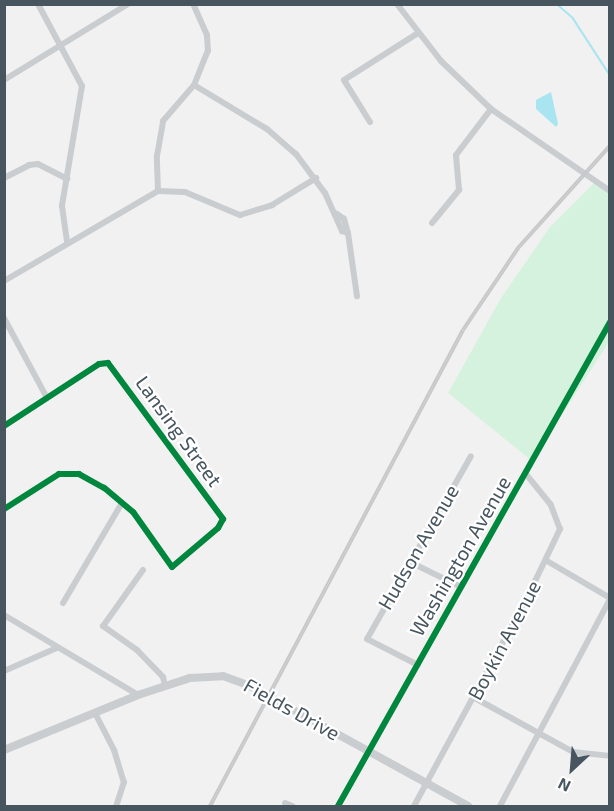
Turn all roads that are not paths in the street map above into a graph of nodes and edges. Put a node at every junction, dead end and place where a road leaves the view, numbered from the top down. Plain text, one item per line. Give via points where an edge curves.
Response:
1 (38, 4) edge
2 (128, 4) edge
3 (193, 4) edge
4 (397, 4) edge
5 (418, 33) junction
6 (61, 46) junction
7 (4, 80) edge
8 (194, 86) junction
9 (491, 109) junction
10 (370, 122) dead end
11 (4, 178) edge
12 (316, 178) junction
13 (67, 179) junction
14 (158, 191) junction
15 (609, 191) edge
16 (432, 224) dead end
17 (67, 243) junction
18 (4, 281) edge
19 (357, 297) dead end
20 (4, 318) edge
21 (609, 322) edge
22 (47, 398) junction
23 (4, 426) edge
24 (471, 456) dead end
25 (526, 474) junction
26 (122, 503) junction
27 (4, 509) edge
28 (547, 561) junction
29 (410, 562) junction
30 (143, 570) dead end
31 (461, 587) junction
32 (609, 599) edge
33 (63, 603) dead end
34 (4, 615) edge
35 (57, 648) junction
36 (418, 665) junction
37 (4, 671) edge
38 (165, 686) junction
39 (138, 695) junction
40 (473, 697) junction
41 (95, 713) junction
42 (538, 733) junction
43 (4, 750) edge
44 (369, 752) junction
45 (609, 756) edge
46 (426, 784) junction
47 (116, 807) edge
48 (338, 807) edge
49 (414, 807) edge
50 (468, 807) edge
51 (500, 807) edge

1 - 6 street
2 - 6 street
3 - 8 street via 208,42 207,58
4 - 5 street
5 - 9 street
5 - 10 street via 344,80
6 - 7 street
6 - 13 street via 82,86
8 - 12 street via 282,141
8 - 14 street via 172,107 160,128
9 - 15 street
9 - 16 street via 456,155 459,190
11 - 13 street via 38,164
12 - 14 street via 272,205 240,215 185,192
12 - 19 street via 342,231 348,233
13 - 17 street via 62,206
14 - 17 street
17 - 18 street
20 - 22 street
21 - 25 street, Washington Avenue
22 - 23 street
22 - 26 street, Lansing Street via 99,364 108,363 223,519 218,528 172,567 133,512
24 - 29 street, Hudson Avenue
25 - 28 street, Boykin Avenue via 551,505 560,529
25 - 31 street, Washington Avenue
26 - 27 street via 91,480 67,473 51,478
26 - 33 street
28 - 32 street
28 - 40 street, Boykin Avenue
29 - 31 street
29 - 36 street, Hudson Avenue via 367,639
30 - 38 street via 103,626 137,650 163,677
31 - 36 street, Washington Avenue
32 - 42 street
34 - 35 street
35 - 37 street
35 - 39 street
36 - 44 street, Washington Avenue
38 - 39 street, Fields Drive
38 - 44 street, Fields Drive via 206,675 237,680
39 - 41 street, Fields Drive
40 - 42 street
40 - 46 street, Boykin Avenue
41 - 43 street, Fields Drive
41 - 47 street via 114,750 123,782
42 - 45 street via 573,752
42 - 51 street
44 - 46 street, Fields Drive
44 - 48 street, Washington Avenue
46 - 49 street, Boykin Avenue
46 - 50 street, Fields Drive

